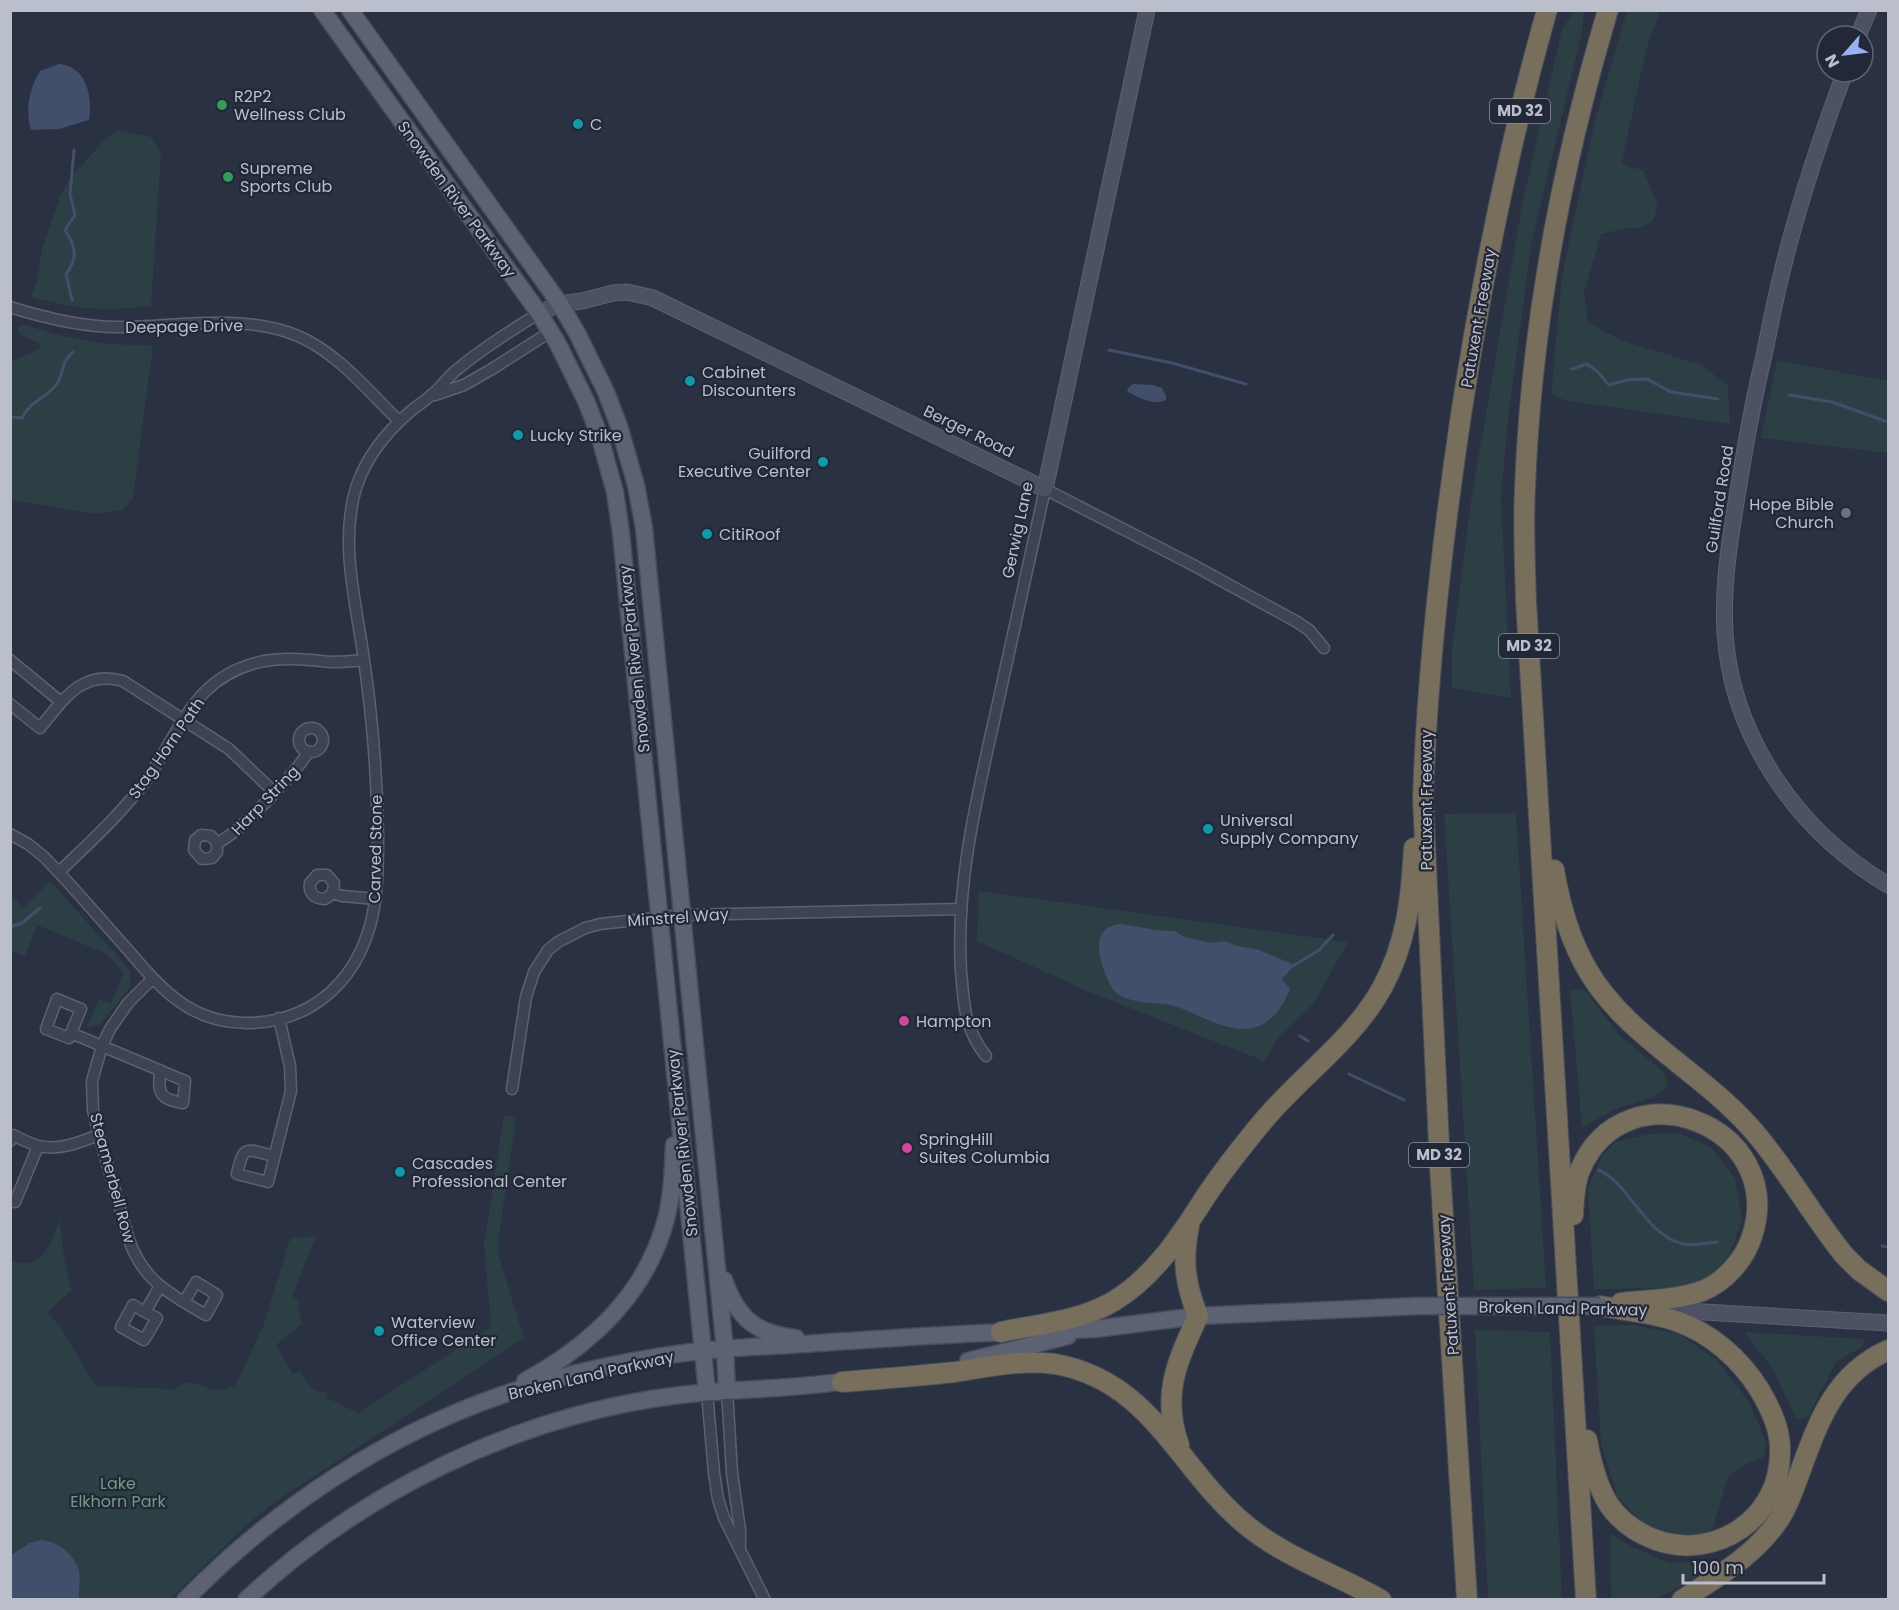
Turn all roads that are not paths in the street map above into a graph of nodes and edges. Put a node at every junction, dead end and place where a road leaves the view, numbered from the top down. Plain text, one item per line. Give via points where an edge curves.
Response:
1 (322, 10) edge
2 (350, 10) edge
3 (1147, 10) edge
4 (1547, 10) edge
5 (1608, 10) edge
6 (1869, 10) edge
7 (1863, 24) edge
8 (1840, 84) edge
9 (10, 307) edge
10 (564, 311) junction
11 (539, 313) junction
12 (550, 332) junction
13 (432, 396) junction
14 (399, 421) junction
15 (1045, 489) junction
16 (1324, 648) dead end
17 (10, 660) edge
18 (364, 660) junction
19 (1533, 701) junction
20 (61, 702) junction
21 (10, 704) edge
22 (1427, 711) junction
23 (183, 719) junction
24 (308, 752) dead end
25 (274, 792) junction
26 (10, 834) edge
27 (217, 843) dead end
28 (59, 872) junction
29 (1888, 885) edge
30 (333, 893) dead end
31 (376, 899) junction
32 (960, 909) junction
33 (681, 915) junction
34 (659, 916) junction
35 (153, 978) junction
36 (279, 1018) junction
37 (71, 1033) dead end
38 (102, 1046) junction
39 (986, 1056) dead end
40 (160, 1070) dead end
41 (512, 1089) dead end
42 (677, 1091) junction
43 (99, 1135) junction
44 (10, 1141) edge
45 (38, 1146) junction
46 (274, 1156) dead end
47 (10, 1200) edge
48 (1190, 1222) junction
49 (715, 1256) junction
50 (160, 1286) junction
51 (1568, 1289) junction
52 (1888, 1291) edge
53 (184, 1302) dead end
54 (1600, 1306) junction
55 (145, 1312) dead end
56 (1198, 1316) junction
57 (1888, 1323) edge
58 (1095, 1329) junction
59 (1001, 1332) junction
60 (838, 1342) junction
61 (725, 1350) junction
62 (1888, 1350) edge
63 (702, 1351) junction
64 (1572, 1352) junction
65 (842, 1382) junction
66 (727, 1390) junction
67 (707, 1392) junction
68 (502, 1394) junction
69 (1182, 1454) junction
70 (740, 1548) junction
71 (185, 1599) edge
72 (246, 1599) edge
73 (765, 1599) edge
74 (1381, 1599) edge
75 (1467, 1599) edge
76 (1586, 1599) edge
77 (1682, 1599) edge

1 - 11 main road, Snowden River Parkway
2 - 10 main road, Snowden River Parkway
3 - 15 street, Gerwig Lane
4 - 22 highway, Patuxent Freeway / MD 32 via 1522,102 1473,341 1439,576
5 - 19 highway, MD 32 via 1567,169 1546,284 1531,400 1524,532
6 - 7 street
8 - 29 street, Guilford Road via 1791,239 1753,403 1728,555 1725,636 1739,702 1775,779 1817,831
9 - 14 street, Deepage Drive via 87,325 245,324 282,331 300,337 334,359
10 - 11 street, Berger Road
10 - 12 street, Berger Road
10 - 15 street, Berger Road via 613,292 653,298
10 - 33 main road, Snowden River Parkway via 606,392 636,485 645,538
11 - 12 main road, Snowden River Parkway
11 - 13 street, Carved Stone via 483,349
12 - 13 street, Carved Stone via 464,385
12 - 34 main road, Snowden River Parkway via 586,401 615,492
13 - 14 street, Carved Stone
14 - 18 street, Carved Stone via 368,461 351,511 351,567
15 - 16 street, Berger Road via 1297,622
15 - 32 street, Gerwig Lane via 966,854
17 - 20 street
18 - 23 street, Stag Horn Path via 263,661 229,674 206,690
18 - 31 street, Carved Stone via 376,783
19 - 51 highway, MD 32
19 - 52 highway via 1558,896 1576,950 1588,971 1636,1027 1706,1084 1750,1127 1844,1255
20 - 21 street via 40,728
20 - 23 street via 87,682 113,678
22 - 48 highway via 1415,804 1411,895 1395,961 1355,1027 1269,1114
22 - 75 highway, Patuxent Freeway / MD 32 via 1425,853
23 - 25 street via 229,749
23 - 28 street, Stag Horn Path via 129,802
24 - 25 street, Harp String
25 - 27 street, Harp String via 232,835
26 - 28 street, Carved Stone via 28,844
28 - 35 street, Carved Stone
30 - 31 street
31 - 36 street, Carved Stone via 364,944 347,976 321,1000
32 - 33 street, Minstrel Way
32 - 39 street, Gerwig Lane via 965,1013 975,1042
33 - 34 street, Minstrel Way
33 - 49 main road, Snowden River Parkway
34 - 41 street, Minstrel Way via 585,928 548,950 529,983
34 - 42 main road, Snowden River Parkway
35 - 36 street, Carved Stone via 180,1003 210,1018 261,1023
35 - 38 street, Steamerbell Row via 118,1016
36 - 46 street via 290,1066 291,1091
37 - 38 street
38 - 40 street
38 - 43 street, Steamerbell Row via 92,1093
42 - 63 main road, Snowden River Parkway
42 - 68 main road via 666,1219 638,1280 610,1319 591,1337 568,1356
43 - 45 street via 65,1146
43 - 50 street, Steamerbell Row via 134,1254
44 - 45 street via 13,1135
45 - 47 street via 15,1202
48 - 56 highway via 1184,1264
48 - 59 highway via 1151,1272 1113,1301 1074,1317
49 - 60 main road via 730,1296 742,1315 762,1331
49 - 61 main road, Snowden River Parkway
50 - 53 street, Steamerbell Row
50 - 55 street
51 - 54 highway via 1576,1184 1596,1144 1619,1125 1647,1115 1678,1115 1710,1126 1729,1140 1744,1159 1756,1191 1754,1228 1740,1260 1717,1283 1686,1296
51 - 64 highway, MD 32
54 - 56 main road, Broken Land Parkway, bridge via 1417,1306
54 - 57 street, Broken Land Parkway
54 - 64 highway via 1691,1327 1724,1348 1753,1379 1772,1414 1781,1451 1776,1481 1761,1509 1724,1539 1688,1546 1645,1536 1619,1517 1602,1491 1591,1460
56 - 58 main road, Broken Land Parkway
56 - 69 highway via 1171,1388 1172,1422
58 - 59 main road, Broken Land Parkway
58 - 65 main road, Broken Land Parkway via 952,1365
59 - 60 main road, Broken Land Parkway
60 - 61 main road, Broken Land Parkway
61 - 63 main road, Broken Land Parkway
61 - 66 main road, Snowden River Parkway
62 - 77 highway via 1860,1367 1829,1401 1789,1502 1766,1536 1735,1564
63 - 67 main road, Snowden River Parkway
63 - 68 main road, Broken Land Parkway via 614,1366
64 - 76 highway, MD 32
65 - 66 main road, Broken Land Parkway
65 - 69 highway via 1019,1362 1053,1364 1097,1377 1118,1389 1138,1405
66 - 67 main road, Broken Land Parkway
66 - 70 street
67 - 70 street via 718,1499
67 - 72 main road, Broken Land Parkway via 620,1405 570,1418 446,1464 342,1524
68 - 71 main road, Broken Land Parkway via 388,1446 320,1487 247,1542
69 - 74 highway via 1229,1509 1259,1535 1290,1555
70 - 73 street

